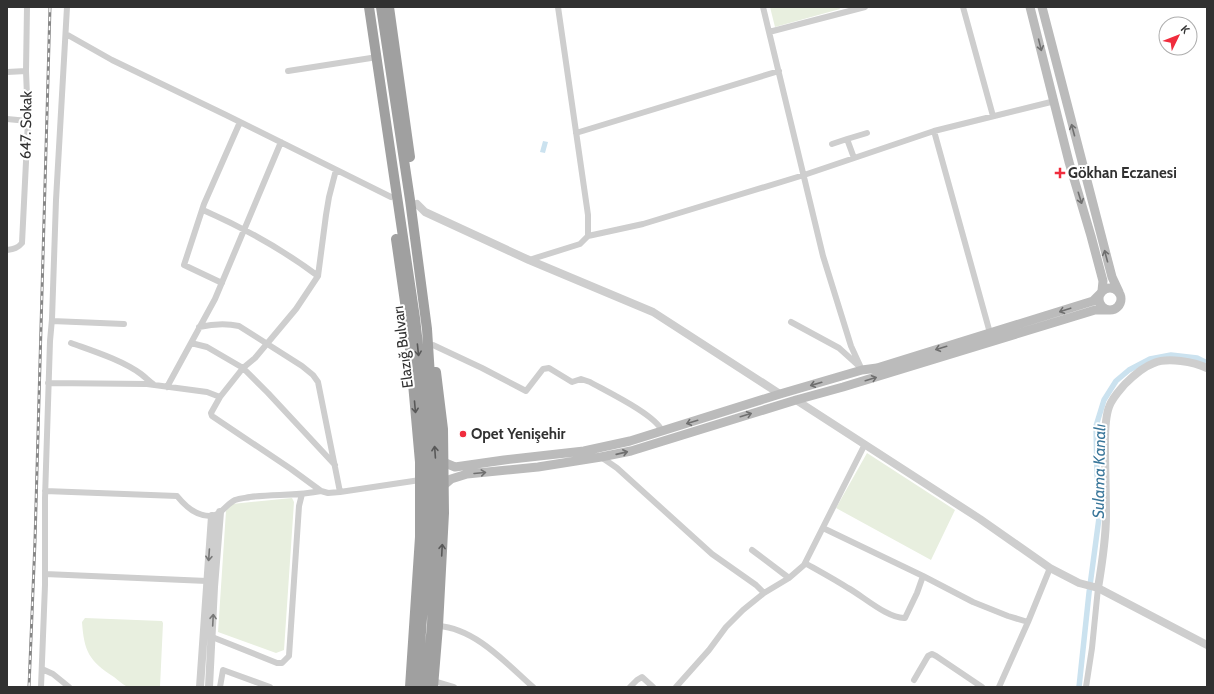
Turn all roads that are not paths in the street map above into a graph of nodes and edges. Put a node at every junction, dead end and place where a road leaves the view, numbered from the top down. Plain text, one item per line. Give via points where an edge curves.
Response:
1 (27, 7) edge
2 (67, 7) edge
3 (363, 7) edge
4 (369, 7) edge
5 (381, 7) edge
6 (389, 7) edge
7 (558, 7) edge
8 (763, 7) edge
9 (865, 7) edge
10 (963, 7) edge
11 (1030, 7) edge
12 (1042, 7) edge
13 (843, 10) edge
14 (769, 32) junction
15 (66, 34) junction
16 (371, 58) junction
17 (26, 71) junction
18 (288, 71) dead end
19 (779, 71) junction
20 (7, 72) edge
21 (1054, 101) junction
22 (993, 116) junction
23 (7, 119) edge
24 (28, 121) junction
25 (240, 122) junction
26 (934, 131) junction
27 (576, 133) junction
28 (867, 133) dead end
29 (848, 139) junction
30 (281, 142) junction
31 (832, 144) dead end
32 (854, 158) junction
33 (336, 170) junction
34 (804, 175) junction
35 (391, 197) junction
36 (203, 210) junction
37 (422, 214) junction
38 (244, 230) junction
39 (588, 236) junction
40 (7, 250) edge
41 (529, 260) junction
42 (318, 276) junction
43 (222, 282) junction
44 (1119, 292) junction
45 (1101, 293) junction
46 (1106, 310) junction
47 (52, 321) junction
48 (791, 322) dead end
49 (124, 324) dead end
50 (199, 327) junction
51 (990, 333) junction
52 (71, 342) dead end
53 (191, 343) junction
54 (267, 344) junction
55 (433, 345) junction
56 (243, 368) junction
57 (1207, 368) edge
58 (862, 370) junction
59 (48, 383) junction
60 (153, 385) junction
61 (167, 386) junction
62 (780, 394) junction
63 (220, 397) junction
64 (796, 400) junction
65 (662, 431) junction
66 (865, 444) junction
67 (601, 457) junction
68 (444, 462) junction
69 (335, 465) junction
70 (420, 480) junction
71 (444, 485) junction
72 (45, 491) junction
73 (321, 491) junction
74 (340, 492) junction
75 (302, 494) junction
76 (220, 512) junction
77 (212, 516) junction
78 (823, 528) junction
79 (752, 550) dead end
80 (805, 563) junction
81 (1050, 568) junction
82 (45, 574) junction
83 (923, 576) junction
84 (789, 578) junction
85 (207, 581) junction
86 (1096, 587) junction
87 (764, 593) junction
88 (1028, 622) junction
89 (438, 626) junction
90 (212, 637) junction
91 (1207, 645) edge
92 (42, 669) junction
93 (914, 680) dead end
94 (431, 685) edge
95 (978, 686) edge
96 (41, 687) edge
97 (69, 687) edge
98 (200, 687) edge
99 (209, 687) edge
100 (220, 687) edge
101 (270, 687) edge
102 (410, 687) edge
103 (417, 687) edge
104 (454, 687) edge
105 (533, 687) edge
106 (630, 687) edge
107 (653, 687) edge
108 (676, 687) edge
109 (999, 687) edge
110 (1086, 687) edge

1 - 17 street, 647. Sokak
2 - 15 street
3 - 16 highway
4 -> 103 highway, Elazığ Bulvarı via 415,318 424,399 427,550
94 -> 5 highway, Elazığ Bulvarı via 436,471 427,329
6 - 37 highway via 417,204
7 - 27 street
8 - 14 street
9 - 13 street
10 - 22 street
11 -> 21 main road
44 -> 12 main road via 1112,277
13 - 14 street
14 - 19 street
15 - 25 street via 112,60
15 - 47 street
16 - 18 street
16 - 35 highway
17 - 20 street
17 - 24 street, 647. Sokak
19 - 27 street
19 - 34 street
21 - 22 street
21 -> 45 main road via 1103,281
22 - 26 street
23 - 24 street
24 - 40 street, 647. Sokak via 22,243
25 - 30 street
25 - 36 street
26 - 32 street
26 - 51 street
27 - 39 street via 588,215
28 - 29 street
29 - 31 street
29 - 32 street
30 - 33 street
30 - 38 street
32 - 34 street
33 - 35 street
33 - 42 street via 328,203
34 - 39 street via 643,224
34 - 58 street via 823,256 851,346
35 -> 70 highway via 407,316
36 - 38 street
36 - 43 street via 184,265
37 - 41 street
37 - 55 highway
38 - 42 street via 289,255
38 - 43 street
39 - 41 street via 580,244
41 - 62 street via 653,312
42 - 54 street via 296,309
43 - 50 street
44 - 45 main road via 1109,288
44 - 46 main road via 1122,299 1119,306 1113,310
45 - 46 main road via 1099,302
45 -> 51 main road via 1092,301
64 -> 46 main road via 1095,310
47 - 49 street
47 - 59 street
48 - 58 street via 839,348
50 - 53 street
50 - 54 street via 231,324 239,326
51 -> 58 main road via 877,368
52 - 60 street via 105,355 140,373
53 - 56 street via 207,348
53 - 61 street
54 - 56 street
54 - 69 street via 302,366 318,382
55 - 65 street via 526,391 545,368 572,382 581,379 590,382 645,414 657,423
55 - 68 highway via 443,429
56 - 63 street
56 - 69 street
57 - 86 street via 1183,361 1155,362 1130,378 1109,407 1106,425 1106,527 1104,552
58 -> 62 main road
59 - 60 street
59 - 72 street
60 - 61 street
61 - 63 street via 207,392
62 -> 65 main road
63 - 73 street via 211,412 212,416
64 - 66 street
67 -> 64 main road
65 - 68 main road via 584,451 455,467
66 - 78 street
66 - 81 street via 980,518
71 -> 67 main road via 451,479 467,474
67 - 87 street via 712,554
68 - 71 highway
69 - 74 street
70 - 74 street
70 - 102 highway via 420,537
89 -> 71 highway
72 - 77 street via 177,496 192,510 203,516
72 - 82 street
73 - 74 street
73 - 75 street
75 - 76 street via 236,499
75 - 90 street via 299,506 290,656 282,663 277,663
76 - 77 street
90 -> 76 street
77 -> 85 street
78 - 80 street
78 - 83 street
79 - 84 street
80 - 83 street via 850,588 882,610 901,618 905,618
80 - 84 street
81 - 86 street via 1078,583
81 - 88 street
82 - 85 street
82 - 92 street
83 - 88 street via 973,602
84 - 87 street
85 - 98 street
86 - 91 street
86 - 110 street via 1092,648
87 - 108 street via 726,627
88 - 109 street
89 - 94 highway
89 - 105 street via 462,631 479,641 495,652
90 - 99 street
92 - 96 street
92 - 97 street
93 - 95 street via 928,656 932,654
94 - 104 street
100 - 101 street via 223,670
106 - 107 street via 642,677

